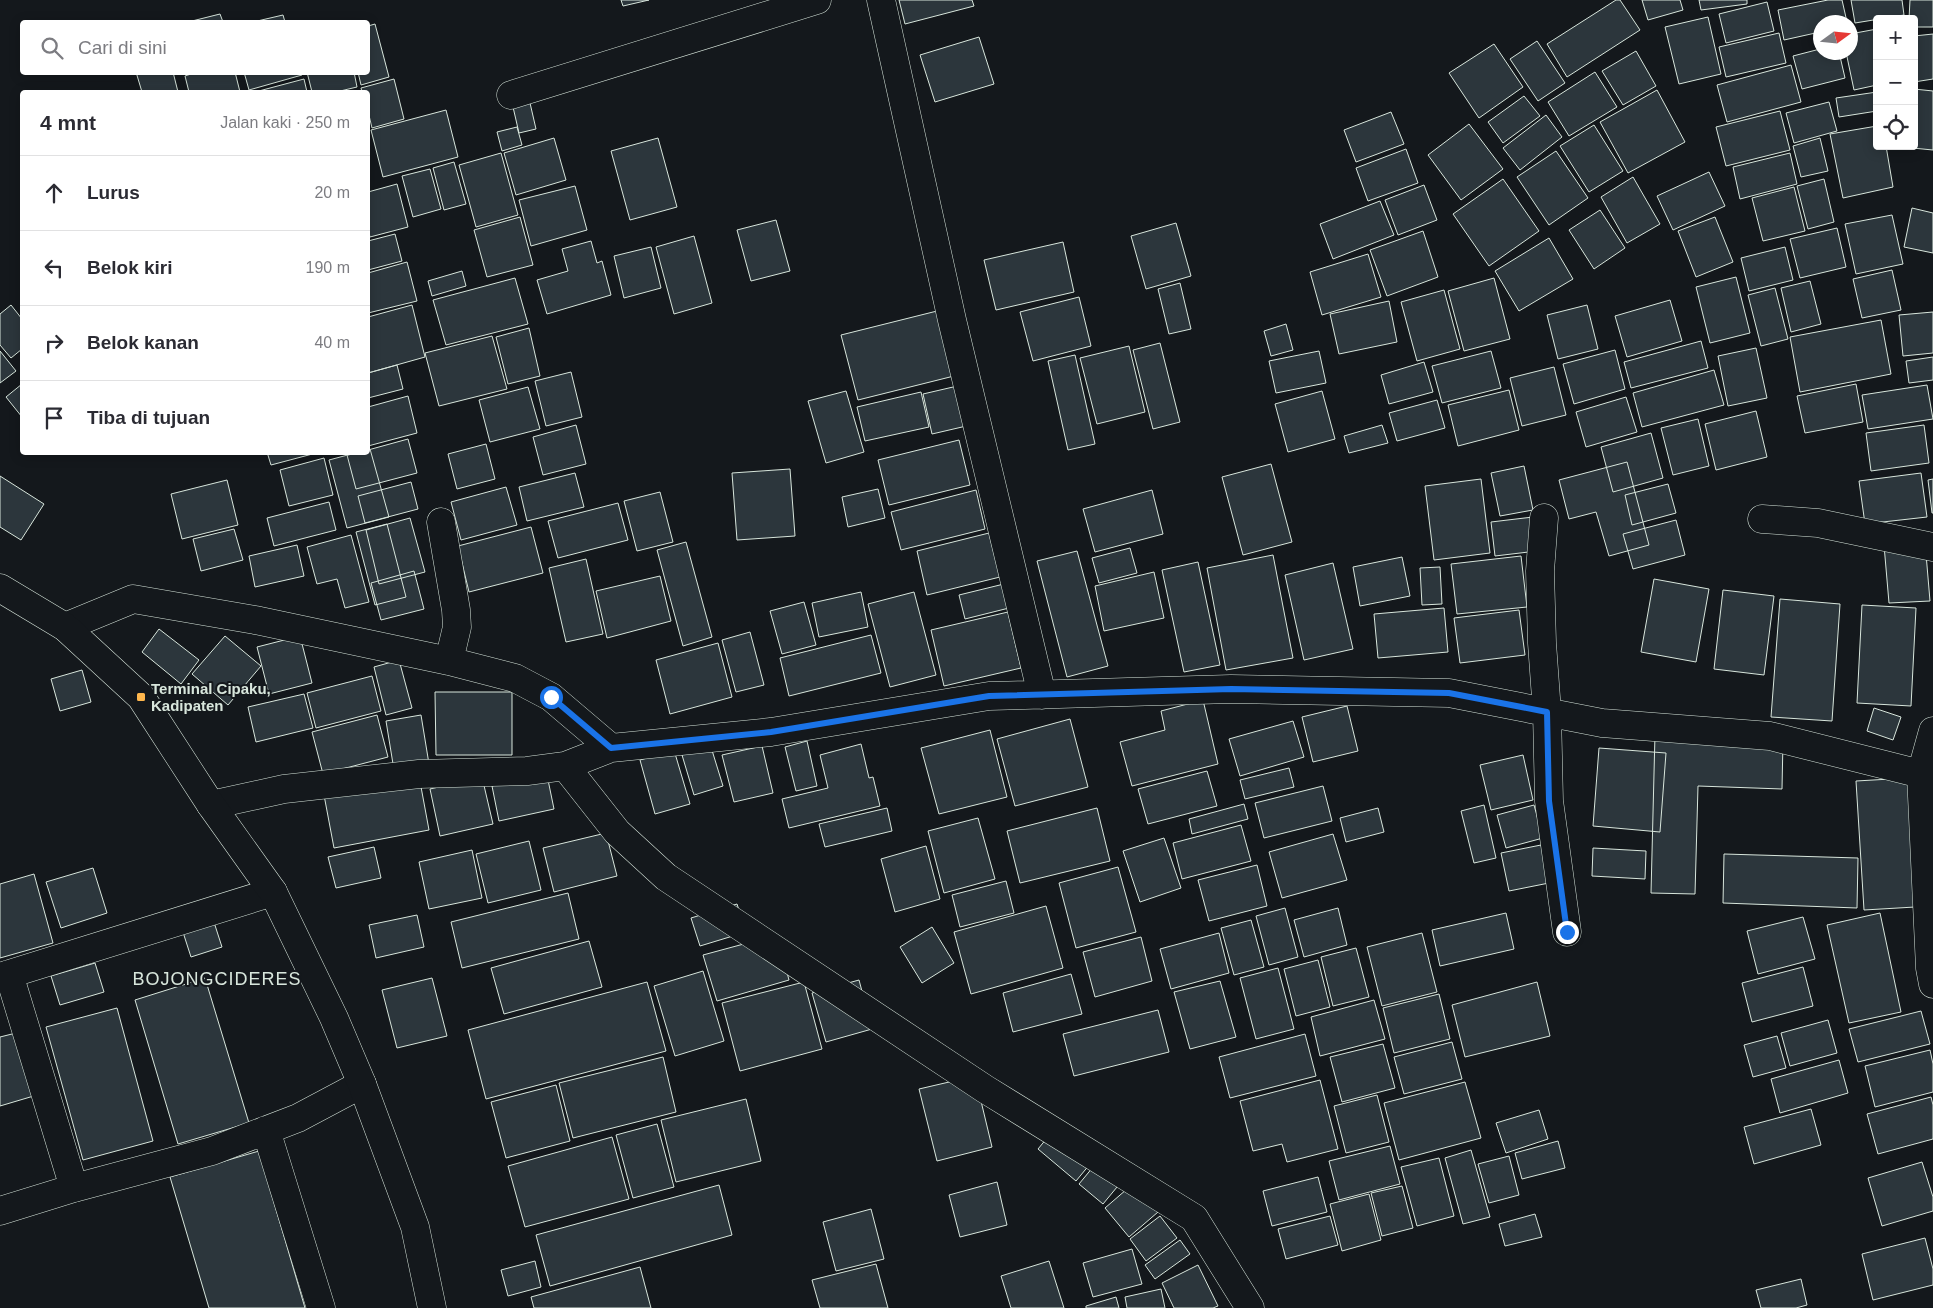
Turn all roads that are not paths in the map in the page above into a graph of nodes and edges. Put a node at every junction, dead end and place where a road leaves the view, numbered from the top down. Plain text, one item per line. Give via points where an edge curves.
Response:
1 (817, 0) edge
2 (881, 0) edge
3 (511, 95) dead end
4 (1544, 518) dead end
5 (1762, 520) dead end
6 (441, 522) dead end
7 (1933, 547) edge
8 (0, 588) edge
9 (66, 627) junction
10 (449, 661) junction
11 (1042, 695) junction
12 (1547, 712) junction
13 (1933, 731) edge
14 (611, 748) junction
15 (565, 766) junction
16 (1921, 774) junction
17 (211, 805) junction
18 (273, 892) junction
19 (1567, 932) dead end
20 (4, 975) edge
21 (1933, 984) edge
22 (362, 1084) junction
23 (266, 1130) junction
24 (74, 1188) junction
25 (0, 1211) edge
26 (1239, 1297) edge
27 (321, 1308) edge
28 (432, 1308) edge
29 (1250, 1308) edge

1 - 3 main road
2 - 11 main road via 952,320
4 - 12 main road via 1540,580
5 - 7 main road via 1818,523
6 - 10 main road via 457,627
8 - 9 main road
9 - 10 main road via 132,599 254,620
9 - 17 main road via 141,697
10 - 14 main road via 515,678 551,697
11 - 12 main road via 1231,689 1449,693
11 - 14 main road via 989,696 771,732
12 - 16 main road via 1602,723 1770,736
12 - 19 main road via 1549,801
13 - 16 main road
14 - 15 main road
15 - 17 main road via 527,771 419,774 284,789
15 - 26 main road via 617,832 666,877 985,1089 1194,1218
16 - 21 main road
17 - 18 main road
18 - 20 main road
18 - 22 main road
20 - 24 main road
22 - 23 main road via 298,1118
22 - 28 main road via 416,1227
23 - 24 main road via 212,1151
23 - 27 main road
24 - 25 main road
26 - 29 main road

